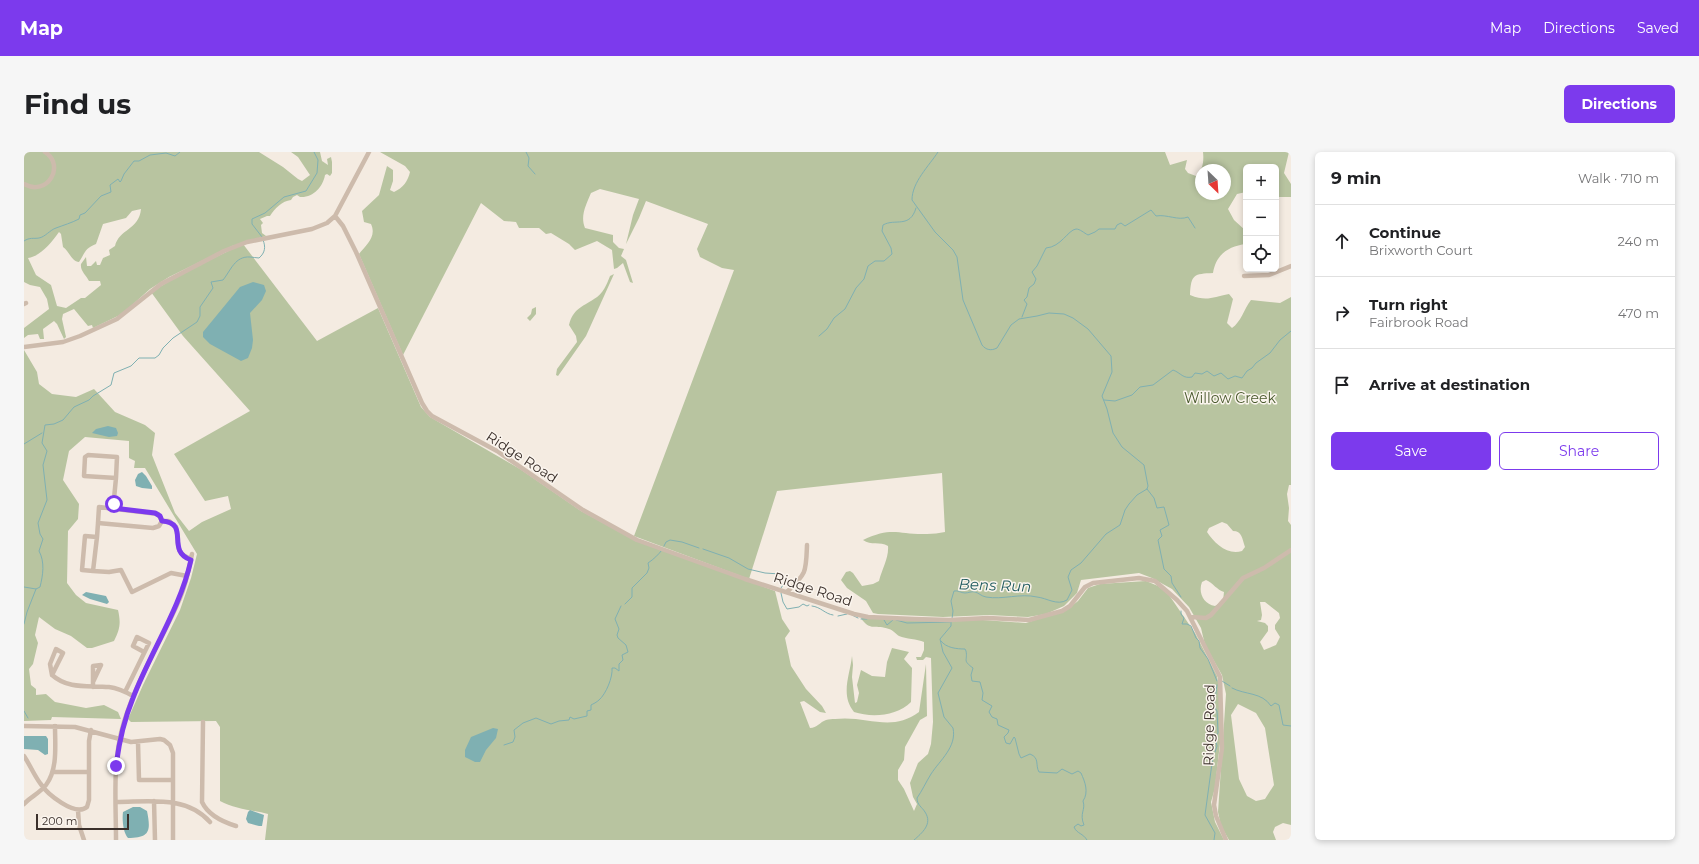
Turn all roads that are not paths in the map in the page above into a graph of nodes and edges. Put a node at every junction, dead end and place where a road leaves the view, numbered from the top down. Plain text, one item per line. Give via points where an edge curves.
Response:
1 (45, 152) edge
2 (369, 152) edge
3 (24, 184) edge
4 (335, 216) junction
5 (1291, 266) edge
6 (1244, 276) dead end
7 (24, 347) edge
8 (116, 478) junction
9 (113, 508) junction
10 (162, 521) junction
11 (98, 523) junction
12 (97, 537) junction
13 (807, 545) dead end
14 (1291, 550) edge
15 (94, 571) junction
16 (187, 576) junction
17 (787, 592) junction
18 (1191, 617) junction
19 (144, 652) dead end
20 (52, 675) junction
21 (125, 692) junction
22 (133, 696) junction
23 (203, 722) dead end
24 (24, 726) edge
25 (55, 726) junction
26 (91, 730) junction
27 (120, 739) junction
28 (138, 742) junction
29 (24, 756) edge
30 (53, 772) junction
31 (88, 772) junction
32 (173, 780) junction
33 (43, 788) junction
34 (116, 802) junction
35 (154, 802) junction
36 (173, 802) junction
37 (24, 804) edge
38 (204, 805) junction
39 (78, 810) junction
40 (199, 812) junction
41 (210, 822) dead end
42 (236, 826) dead end
43 (84, 840) edge
44 (116, 840) edge
45 (155, 840) edge
46 (173, 840) edge
47 (1226, 840) edge

1 - 3 street via 51,156 55,171 46,185 32,188
2 - 4 street
4 - 7 street via 321,226 234,246 166,281 109,323 67,341
4 - 17 street, Ridge Road via 356,252 429,414 497,451 583,510 637,540
5 - 6 street via 1269,275
8 - 8 street via 117,457 86,457 84,476
8 - 9 street
9 - 10 street via 155,513
9 - 11 street via 99,507
10 - 11 street via 159,526 153,528
10 - 16 street via 176,527 180,552 184,557 192,557
11 - 12 street
12 - 15 street
12 - 15 street via 85,536 82,570
13 - 17 street via 803,576
14 - 18 street via 1243,578 1211,615 1206,618
15 - 16 street via 121,570 132,592 171,573
16 - 22 street via 176,606
17 - 18 street, Ridge Road via 861,616 1034,620 1070,606 1085,587 1093,583 1139,578 1150,579 1159,584
18 - 47 street, Ridge Road via 1221,681 1222,748 1214,805
19 - 21 street
20 - 20 street via 64,653 56,649 50,664
20 - 21 street via 74,686 93,684
21 - 22 street
22 - 27 street
23 - 38 street
24 - 25 street
25 - 26 street
25 - 30 street
26 - 27 street
26 - 31 street
27 - 28 street
27 - 34 street
28 - 32 street via 160,739 170,745 173,753
28 - 32 street via 138,780
29 - 33 street
30 - 31 street
30 - 33 street
31 - 39 street via 88,804 84,809
32 - 36 street
33 - 37 street
33 - 39 street via 62,803
34 - 35 street
34 - 44 street
35 - 36 street
35 - 45 street
36 - 40 street
36 - 46 street
38 - 40 street
38 - 42 street via 218,819
39 - 43 street
40 - 41 street

